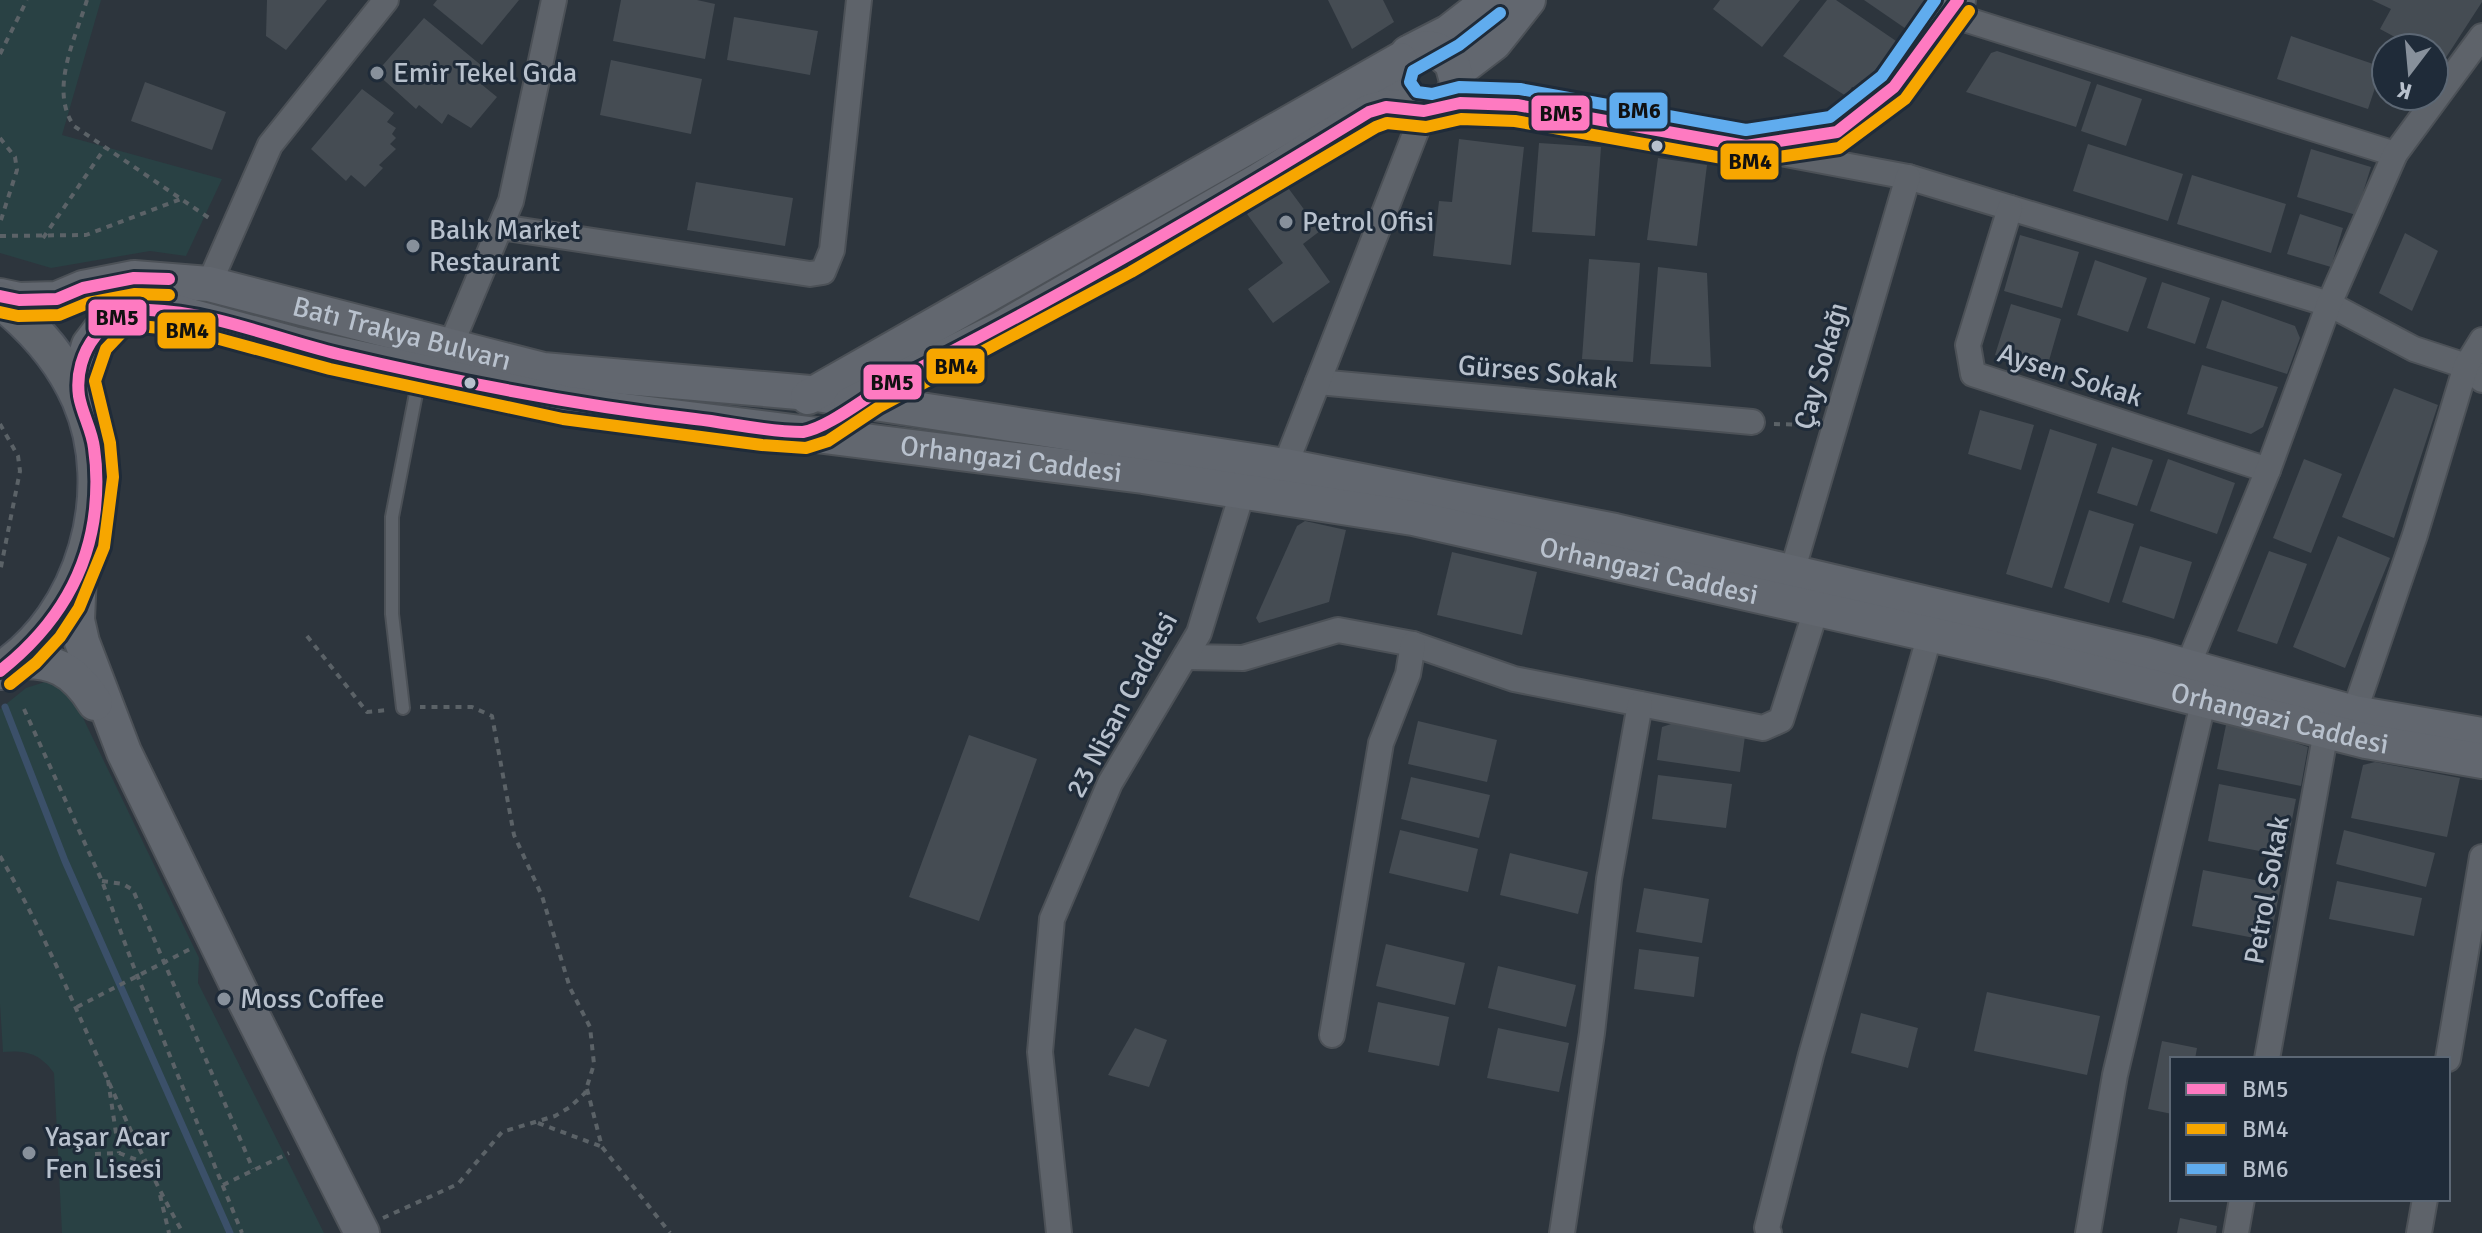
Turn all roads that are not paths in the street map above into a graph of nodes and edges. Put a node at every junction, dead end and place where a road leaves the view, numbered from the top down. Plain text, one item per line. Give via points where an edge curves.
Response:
1 (386, 0) edge
2 (554, 0) edge
3 (859, 0) edge
4 (1490, 0) edge
5 (1528, 0) edge
6 (1952, 6) edge
7 (2482, 36) edge
8 (1404, 56) junction
9 (1439, 96) junction
10 (1746, 146) junction
11 (2395, 154) junction
12 (1908, 177) junction
13 (2010, 208) junction
14 (500, 227) junction
15 (209, 284) junction
16 (0, 298) edge
17 (2329, 304) junction
18 (2482, 340) edge
19 (450, 347) junction
20 (963, 347) junction
21 (420, 373) junction
22 (2474, 373) edge
23 (1318, 382) junction
24 (810, 393) junction
25 (80, 399) junction
26 (856, 400) junction
27 (965, 418) junction
28 (1752, 422) road end
29 (807, 432) junction
30 (1285, 466) junction
31 (2268, 470) junction
32 (1243, 490) junction
33 (79, 572) junction
34 (1792, 572) junction
35 (1816, 610) junction
36 (1930, 634) junction
37 (1413, 644) junction
38 (1185, 657) junction
39 (6, 666) edge
40 (2187, 668) junction
41 (2204, 699) junction
42 (1640, 704) junction
43 (403, 708) road end
44 (2340, 722) junction
45 (2482, 735) edge
46 (124, 752) junction
47 (2482, 761) edge
48 (2482, 857) edge
49 (1332, 1035) dead end
50 (2267, 1057) edge
51 (2448, 1057) edge
52 (2242, 1201) edge
53 (2425, 1201) edge
54 (370, 1226) edge
55 (1059, 1233) edge
56 (1562, 1233) edge
57 (1769, 1233) edge
58 (2088, 1233) edge
59 (2236, 1233) edge
60 (2419, 1233) edge

1 - 15 street via 270,145
2 - 14 street via 511,201
3 - 14 street via 832,250 823,272
4 - 8 main road via 1449,32
5 - 9 main road via 1494,43
6 - 10 main road via 1894,87 1837,132
6 - 11 street
7 - 11 street
8 - 9 main road via 1393,78 1406,104
8 - 9 main road via 1427,48 1452,63
8 - 24 main road via 955,316
9 - 10 main road
9 - 20 main road via 1369,112 1260,180
9 - 23 street
10 - 12 street
11 - 17 street
12 - 13 street
12 - 34 street, Çay Sokağı
13 - 17 street
13 - 31 street, Aysen Sokak via 1968,345 1973,374
14 - 19 street
15 - 16 main road, Batı Trakya Bulvarı via 134,278 57,299
15 - 19 main road, Batı Trakya Bulvarı
16 - 25 main road via 28,322 60,362
17 - 22 street via 2414,349
17 - 31 street
18 - 22 street, Petrol Sokak
19 - 24 main road, Batı Trakya Bulvarı via 543,370
20 - 26 main road
20 - 27 main road via 939,378 938,392 949,409
21 - 25 main road, Batı Trakya Bulvarı via 204,318 141,309 119,314 96,335 79,380
21 - 29 main road, Batı Trakya Bulvarı via 569,404
21 - 43 lane via 392,517 392,614
22 - 44 street, Petrol Sokak
23 - 28 street, Gürses Sokak
23 - 30 street
24 - 26 main road, Batı Trakya Bulvarı
24 - 29 main road via 802,415
25 - 33 main road via 97,483
26 - 27 main road, Orhangazi Caddesi
26 - 29 main road
27 - 30 main road, Orhangazi Caddesi
29 - 32 main road, Orhangazi Caddesi
30 - 34 main road, Orhangazi Caddesi via 1554,518
31 - 40 street
32 - 35 main road, Orhangazi Caddesi via 1413,518
32 - 38 street, 23 Nisan Caddesi via 1199,633
33 - 39 main road via 56,615
33 - 46 main road via 77,620 82,642
34 - 40 main road, Orhangazi Caddesi
35 - 36 main road, Orhangazi Caddesi
35 - 42 street via 1781,720 1763,728
36 - 41 main road, Orhangazi Caddesi
36 - 57 street via 1811,1055
37 - 38 street via 1338,630 1243,658
37 - 42 street via 1514,679
37 - 49 street via 1408,674 1381,743
38 - 55 street, 23 Nisan Caddesi via 1110,783 1052,919 1040,1052
39 - 46 main road via 36,659 72,672
40 - 44 main road, Orhangazi Caddesi
41 - 44 main road, Orhangazi Caddesi
41 - 58 street via 2115,1075
42 - 56 street via 1609,879
44 - 45 main road, Orhangazi Caddesi
44 - 47 main road, Orhangazi Caddesi
44 - 50 street, Petrol Sokak
46 - 54 main road via 242,995
48 - 51 street
52 - 59 street
53 - 60 street

